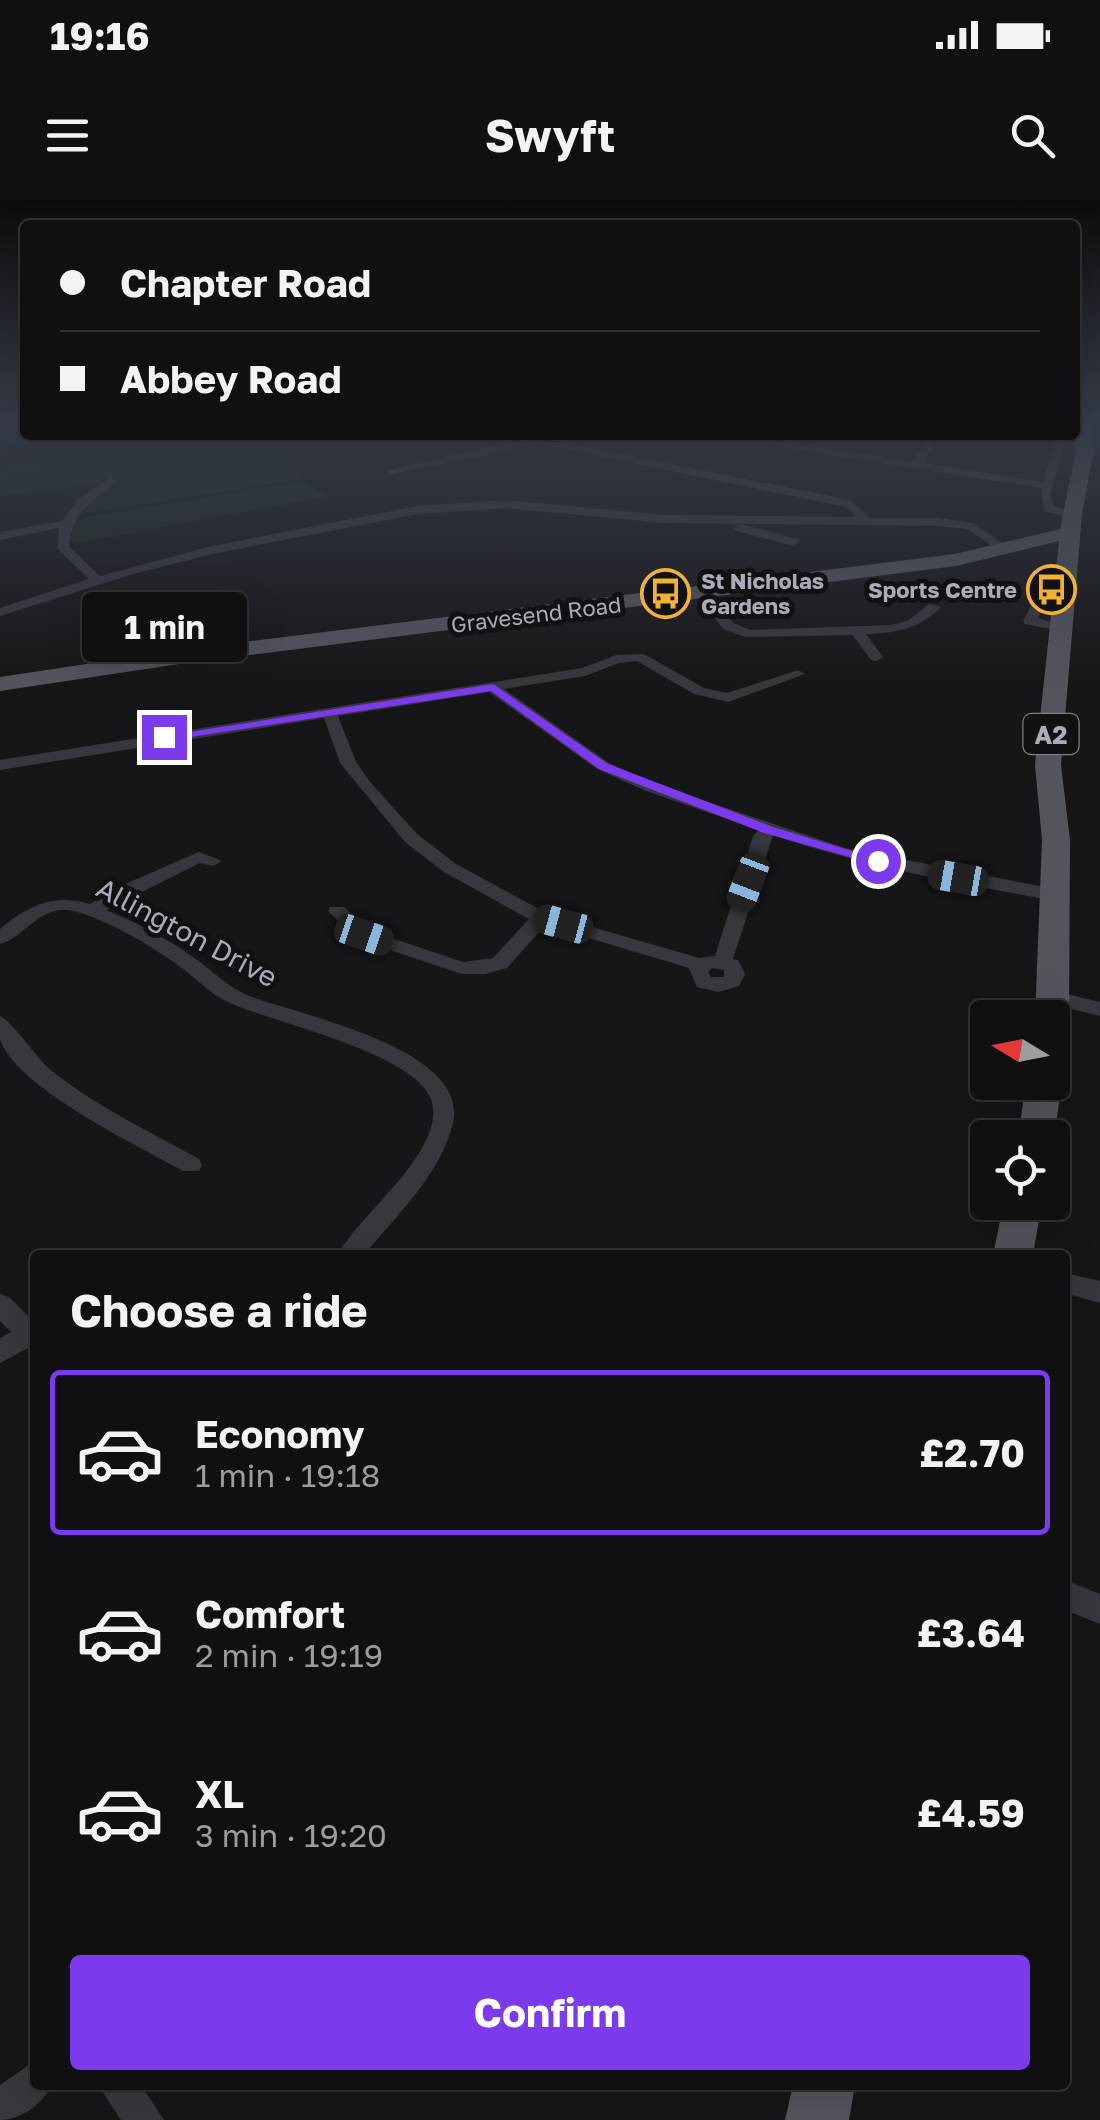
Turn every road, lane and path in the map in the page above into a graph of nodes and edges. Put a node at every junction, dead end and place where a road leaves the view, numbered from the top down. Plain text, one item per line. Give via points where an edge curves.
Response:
1 (77, 507) edge
2 (487, 507) edge
3 (540, 507) edge
4 (852, 507) edge
5 (1048, 507) edge
6 (1083, 507) edge
7 (716, 520) junction
8 (865, 520) junction
9 (1082, 523) junction
10 (63, 524) junction
11 (0, 536) edge
12 (794, 542) dead end
13 (1006, 549) junction
14 (1078, 572) junction
15 (96, 580) junction
16 (702, 592) junction
17 (934, 607) dead end
18 (0, 612) edge
19 (1061, 627) junction
20 (856, 631) junction
21 (1083, 649) junction
22 (876, 657) dead end
23 (798, 674) dead end
24 (0, 684) edge
25 (493, 688) junction
26 (1055, 692) junction
27 (330, 714) junction
28 (0, 765) edge
29 (768, 830) junction
30 (1056, 840) junction
31 (203, 855) dead end
32 (1055, 895) junction
33 (337, 911) dead end
34 (90, 912) junction
35 (541, 918) junction
36 (364, 935) junction
37 (0, 938) edge
38 (344, 944) dead end
39 (1053, 1000) edge
40 (1070, 1008) edge
41 (1100, 1009) edge
42 (0, 1023) edge
43 (191, 1165) dead end
44 (1020, 1220) edge
45 (354, 1250) edge
46 (1014, 1250) edge
47 (1070, 1283) edge
48 (1100, 1292) edge
49 (0, 1305) edge
50 (30, 1333) edge
51 (30, 1337) edge
52 (0, 1352) edge
53 (1070, 1597) edge
54 (1100, 1609) edge
55 (30, 2084) edge
56 (121, 2090) edge
57 (823, 2090) edge
58 (0, 2109) edge
59 (145, 2120) edge
60 (817, 2120) edge

1 - 10 street
2 - 15 street via 418,510 278,535
3 - 7 street
4 - 8 street
5 - 9 street
6 - 9 main road, A2
7 - 8 street
7 - 12 street
8 - 13 street via 970,526
9 - 13 main road, Gravesend Road
9 - 14 main road, A2
10 - 11 street
10 - 15 street via 63,548
13 - 16 main road, Gravesend Road
14 - 19 main road via 1075,628
14 - 19 street via 1056,569 1030,621
14 - 21 main road, A2
15 - 18 street
16 - 20 street via 738,632
16 - 24 main road, Gravesend Road
17 - 20 street via 914,623
19 - 26 main road, A2
20 - 22 street
21 - 26 main road via 1070,650 1067,679
21 - 30 main road, A2
23 - 25 street via 728,698 626,656 584,672
25 - 27 street
25 - 29 street via 604,766
26 - 30 main road, A2 via 1048,766
27 - 28 street
27 - 35 street via 348,763 410,838
29 - 32 street via 916,870
29 - 35 street via 723,961 700,965
30 - 32 main road, A2
31 - 34 street
32 - 39 main road, A2
33 - 36 street
34 - 37 street, Allington Drive via 68,904 45,907
34 - 45 street, Allington Drive via 156,943 235,998 400,1059 434,1083 443,1103 440,1136
35 - 36 street via 500,963 485,968 462,968
36 - 38 street
40 - 41 street
42 - 43 street via 25,1060 63,1092
44 - 46 main road
47 - 48 street
49 - 50 street
51 - 52 street
53 - 54 street
55 - 58 street
56 - 59 street
57 - 60 main road

